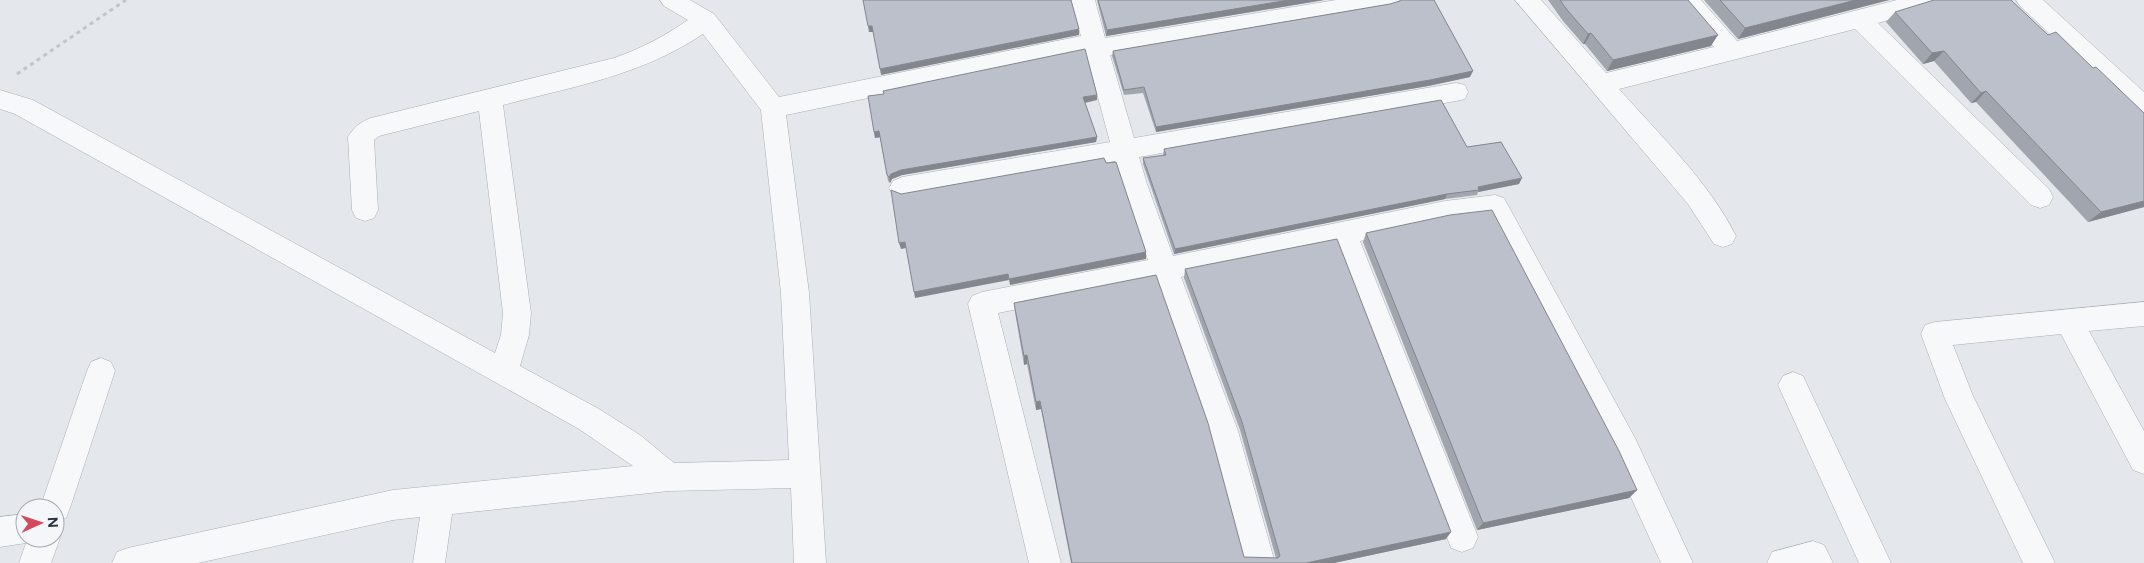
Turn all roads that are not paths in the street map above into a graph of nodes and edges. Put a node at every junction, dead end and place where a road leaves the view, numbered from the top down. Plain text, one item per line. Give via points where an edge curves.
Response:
1 (672, 0) edge
2 (1083, 0) edge
3 (1388, 0) edge
4 (1527, 0) edge
5 (1687, 0) edge
6 (1926, 0) edge
7 (2028, 0) edge
8 (1858, 12) edge
9 (706, 20) junction
10 (1095, 45) junction
11 (1732, 51) junction
12 (1602, 84) junction
13 (1456, 92) dead end
14 (490, 98) junction
15 (0, 99) edge
16 (2144, 107) edge
17 (773, 108) junction
18 (1124, 149) junction
19 (902, 188) dead end
20 (2040, 197) dead end
21 (365, 210) dead end
22 (1343, 233) junction
23 (1723, 236) dead end
24 (1164, 269) junction
25 (2144, 314) edge
26 (2069, 321) junction
27 (102, 372) dead end
28 (504, 372) junction
29 (1793, 385) dead end
30 (2144, 460) edge
31 (804, 474) junction
32 (669, 477) junction
33 (58, 498) edge
34 (438, 501) junction
35 (15, 530) edge
36 (0, 532) edge
37 (1462, 537) dead end
38 (40, 548) edge
39 (1045, 562) edge
40 (34, 563) edge
41 (128, 563) edge
42 (429, 563) edge
43 (810, 563) edge
44 (1259, 563) edge
45 (1676, 563) edge
46 (1783, 563) edge
47 (1817, 563) edge
48 (1875, 563) edge
49 (2040, 563) edge

1 - 9 street
2 - 10 street
3 - 10 street
4 - 12 street
5 - 11 street
6 - 8 street
7 - 16 street
8 - 11 street
8 - 20 street
9 - 14 street via 644,58
9 - 17 street
10 - 17 street
10 - 18 street
11 - 12 street
12 - 23 street via 1697,196
13 - 18 street
14 - 21 street via 364,132 361,137
14 - 28 street via 517,313 515,334
15 - 28 street via 24,107
17 - 31 street via 795,293
18 - 19 street
18 - 24 street
22 - 24 street
22 - 37 street
22 - 45 street via 1445,212 1495,206 1624,448
24 - 39 street via 982,304
24 - 44 street via 1223,431
25 - 26 street
26 - 30 street
26 - 49 street via 1936,334 1960,399
27 - 33 street
28 - 32 street via 589,419
29 - 48 street
31 - 32 street
31 - 43 street
32 - 34 street
34 - 41 street via 393,505
34 - 42 street
35 - 36 street
38 - 40 street
46 - 47 street via 1813,556

